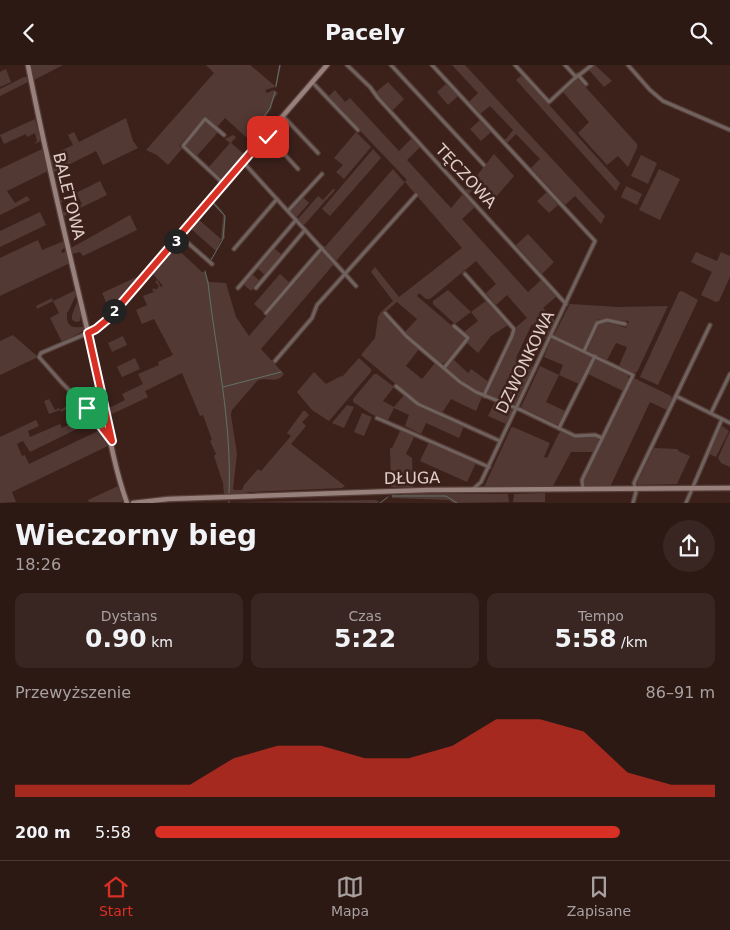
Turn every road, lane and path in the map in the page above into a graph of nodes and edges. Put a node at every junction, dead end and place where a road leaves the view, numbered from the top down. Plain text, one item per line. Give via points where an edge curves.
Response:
1 (28, 65) edge
2 (327, 65) edge
3 (347, 65) edge
4 (392, 65) edge
5 (432, 65) edge
6 (515, 65) edge
7 (565, 65) edge
8 (592, 65) edge
9 (628, 65) edge
10 (577, 76) junction
11 (312, 83) junction
12 (586, 84) dead end
13 (283, 116) junction
14 (358, 130) dead end
15 (730, 130) edge
16 (224, 135) dead end
17 (266, 135) junction
18 (318, 153) dead end
19 (244, 163) junction
20 (484, 165) dead end
21 (298, 169) dead end
22 (322, 174) dead end
23 (224, 184) junction
24 (416, 195) dead end
25 (277, 199) junction
26 (288, 211) junction
27 (296, 220) junction
28 (305, 230) junction
29 (180, 236) junction
30 (322, 248) junction
31 (234, 249) dead end
32 (212, 264) dead end
33 (345, 273) junction
34 (465, 273) dead end
35 (356, 286) dead end
36 (238, 288) dead end
37 (256, 288) dead end
38 (566, 304) junction
39 (266, 313) dead end
40 (385, 313) dead end
41 (626, 324) dead end
42 (710, 325) dead end
43 (454, 326) dead end
44 (88, 333) junction
45 (551, 336) junction
46 (584, 351) junction
47 (595, 356) junction
48 (275, 361) dead end
49 (444, 368) junction
50 (730, 374) edge
51 (396, 385) dead end
52 (485, 396) junction
53 (676, 396) junction
54 (516, 409) junction
55 (711, 413) junction
56 (377, 418) dead end
57 (722, 419) junction
58 (730, 423) edge
59 (559, 428) junction
60 (602, 438) junction
61 (112, 441) junction
62 (500, 441) junction
63 (489, 467) junction
64 (635, 488) junction
65 (692, 488) junction
66 (730, 488) edge
67 (583, 489) junction
68 (472, 490) junction
69 (127, 503) edge
70 (133, 503) edge
71 (633, 503) edge
72 (686, 503) edge

1 - 44 street, BALETOWA via 42,139
2 - 11 street
3 - 38 street, TĘCZOWA
4 - 20 street
5 - 38 street, DZWONKOWA via 595,241
6 - 10 street via 549,102
7 - 10 street
8 - 10 street
9 - 15 street via 663,101
10 - 12 street
11 - 13 street
11 - 14 street
13 - 17 street
13 - 18 street
16 - 23 street via 205,119 183,146
17 - 19 street
17 - 21 street
19 - 23 street
19 - 25 street
22 - 26 street
23 - 29 street
24 - 33 street
25 - 26 street
25 - 31 street
26 - 27 street
27 - 28 street
27 - 36 street
28 - 30 street
28 - 37 street
29 - 32 street
29 - 44 street via 106,321
30 - 33 street
30 - 39 street
33 - 35 street
33 - 48 street
34 - 52 street via 514,329
38 - 45 street, DZWONKOWA
40 - 49 street
41 - 46 street via 607,320 598,323
42 - 53 street
43 - 49 street via 468,338
44 - 61 street, BALETOWA
44 - 61 street via 39,355
45 - 46 street
45 - 54 street, DZWONKOWA
46 - 47 street
47 - 59 street
47 - 60 street via 633,375
49 - 52 street via 468,388
50 - 55 street
51 - 62 street via 418,403
52 - 54 street
53 - 55 street
53 - 64 street via 634,483
54 - 59 street
54 - 62 street, DZWONKOWA
55 - 57 street
56 - 63 street
57 - 58 street
57 - 65 street
59 - 60 street via 577,436
60 - 67 street via 582,480
61 - 69 street, BALETOWA
62 - 63 street, DZWONKOWA
63 - 68 street, DZWONKOWA via 480,484
64 - 65 street, DŁUGA
64 - 67 street, DŁUGA
64 - 71 street
65 - 66 street, DŁUGA
65 - 72 street
67 - 68 street, DŁUGA
68 - 70 street, DŁUGA via 170,499

